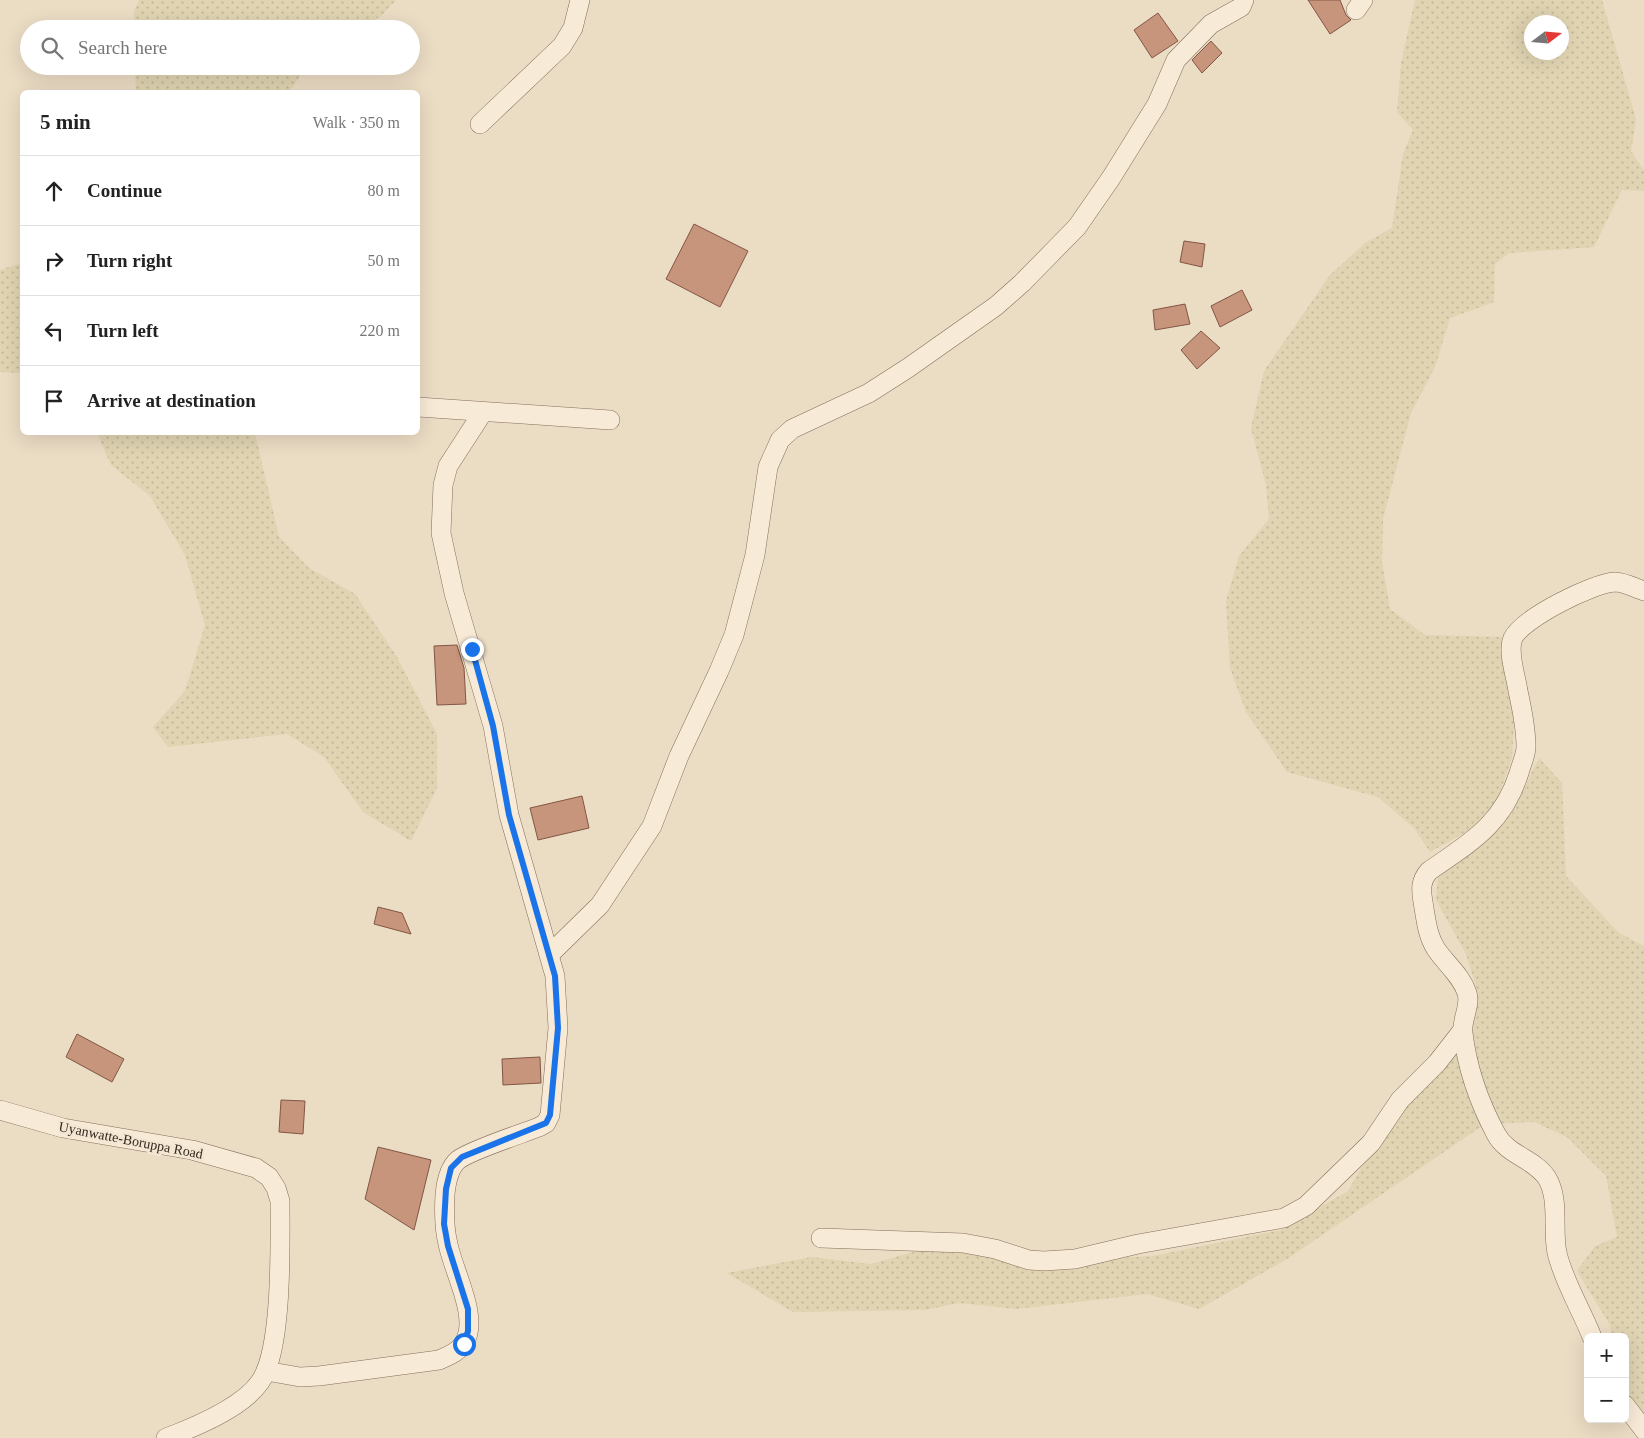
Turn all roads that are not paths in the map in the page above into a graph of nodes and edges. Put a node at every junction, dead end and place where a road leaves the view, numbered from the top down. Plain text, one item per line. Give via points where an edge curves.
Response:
1 (580, 0) edge
2 (1244, 0) edge
3 (480, 124) dead end
4 (420, 407) edge
5 (483, 412) junction
6 (610, 420) dead end
7 (1644, 591) edge
8 (551, 953) junction
9 (1462, 1031) junction
10 (0, 1110) edge
11 (821, 1238) dead end
12 (1590, 1333) edge
13 (266, 1371) junction
14 (1629, 1410) edge
15 (1644, 1430) edge
16 (166, 1438) edge

1 - 3 street via 573,28 562,46
2 - 8 street via 1242,8 1211,24 1176,60 1157,104 1077,227 1022,283 996,306 908,368 868,393 792,429 780,440 768,467 755,555 734,635 679,756 652,826 600,906
4 - 5 street
5 - 6 street
5 - 8 street via 448,466 443,485 441,533 454,593 493,726 509,815
7 - 9 street via 1616,582 1593,586 1561,601 1513,638 1512,651 1526,749 1514,787 1500,814 1473,840 1429,871 1421,886 1428,935 1468,995
8 - 13 street via 557,990 558,1028 550,1115 539,1127 462,1157 451,1168 446,1189 444,1224 448,1246 468,1309 464,1344 439,1360 319,1376
9 - 11 street via 1437,1063 1400,1100 1367,1147 1306,1206 1284,1218 1138,1244 1075,1259 1044,1261 963,1242
9 - 12 street via 1478,1091 1497,1137 1547,1178 1554,1199 1557,1252
10 - 13 street, Uyanwatte-Boruppa Road via 63,1128 192,1150 256,1168 269,1177 280,1201 279,1300
13 - 16 street, Uyanwatte-Boruppa Road via 260,1383 224,1410
14 - 15 street

